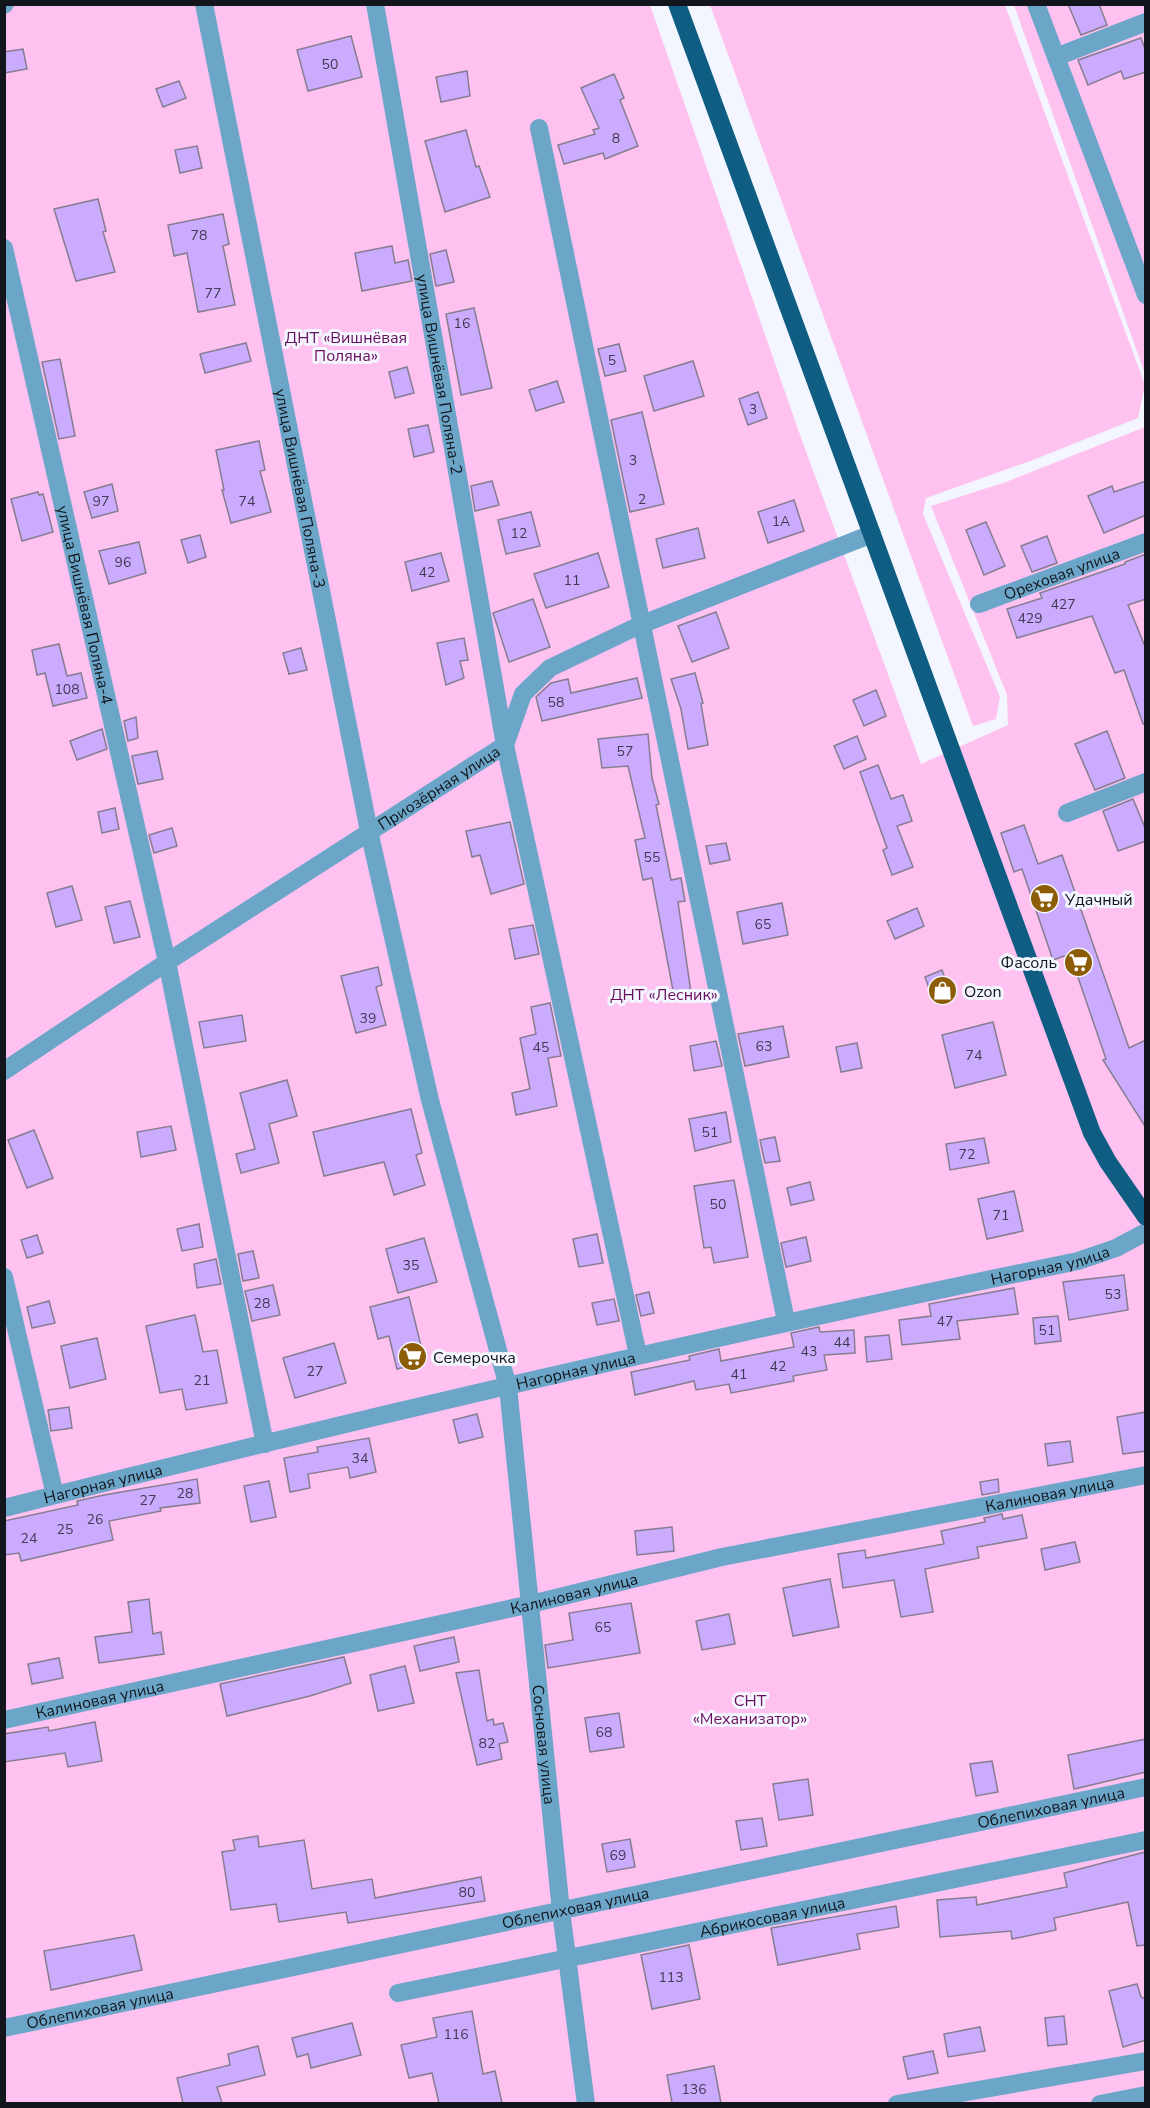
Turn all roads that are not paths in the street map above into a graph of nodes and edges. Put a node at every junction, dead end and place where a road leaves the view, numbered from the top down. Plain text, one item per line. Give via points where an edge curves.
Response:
1 (204, 4) edge
2 (375, 4) edge
3 (677, 4) edge
4 (1035, 4) edge
5 (1146, 22) edge
6 (1056, 57) junction
7 (539, 128) dead end
8 (4, 248) edge
9 (1145, 293) edge
10 (872, 534) junction
11 (1146, 543) edge
12 (979, 604) dead end
13 (640, 625) junction
14 (505, 745) junction
15 (1146, 782) edge
16 (1067, 813) dead end
17 (369, 831) junction
18 (167, 962) junction
19 (4, 1071) edge
20 (1146, 1217) edge
21 (1146, 1232) edge
22 (4, 1277) edge
23 (786, 1321) junction
24 (638, 1355) junction
25 (508, 1387) junction
26 (265, 1444) junction
27 (1146, 1475) edge
28 (55, 1496) junction
29 (4, 1508) edge
30 (531, 1604) junction
31 (4, 1720) edge
32 (1146, 1787) edge
33 (1146, 1840) edge
34 (561, 1911) junction
35 (567, 1959) junction
36 (399, 1993) dead end
37 (4, 2028) edge
38 (1146, 2061) edge
39 (1146, 2095) edge
40 (586, 2103) edge
41 (897, 2103) edge
42 (1100, 2103) edge

1 - 17 street, улица Вишнёвая Поляна-3
2 - 14 street, улица Вишнёвая Поляна-2
3 - 10 main road
4 - 6 street
5 - 6 street
6 - 9 street
7 - 13 street
8 - 18 street, улица Вишнёвая Поляна-4
10 - 13 street, Приозёрная улица
10 - 20 main road via 1092,1132
11 - 12 street, Ореховая улица
13 - 14 street, Приозёрная улица via 550,668 523,694
13 - 23 street
14 - 17 street, Приозёрная улица
14 - 24 street, улица Вишнёвая Поляна-2
15 - 16 street
17 - 18 street, Приозёрная улица
17 - 25 street, улица Вишнёвая Поляна-3 via 430,1100
18 - 19 street, Приозёрная улица
18 - 26 street, улица Вишнёвая Поляна-4
21 - 23 street, Нагорная улица via 1078,1261
22 - 28 street
23 - 24 street, Нагорная улица
24 - 25 street, Нагорная улица
25 - 26 street, Нагорная улица
25 - 30 street, Сосновая улица
26 - 28 street, Нагорная улица
27 - 30 street, Калиновая улица via 722,1557
28 - 29 street, Нагорная улица
30 - 31 street, Калиновая улица
30 - 34 street, Сосновая улица
32 - 34 street, Облепиховая улица
33 - 35 street, Абрикосовая улица
34 - 35 street, Сосновая улица
34 - 37 street, Облепиховая улица
35 - 36 street, Абрикосовая улица
35 - 40 street, Сосновая улица
38 - 41 street
39 - 42 street

